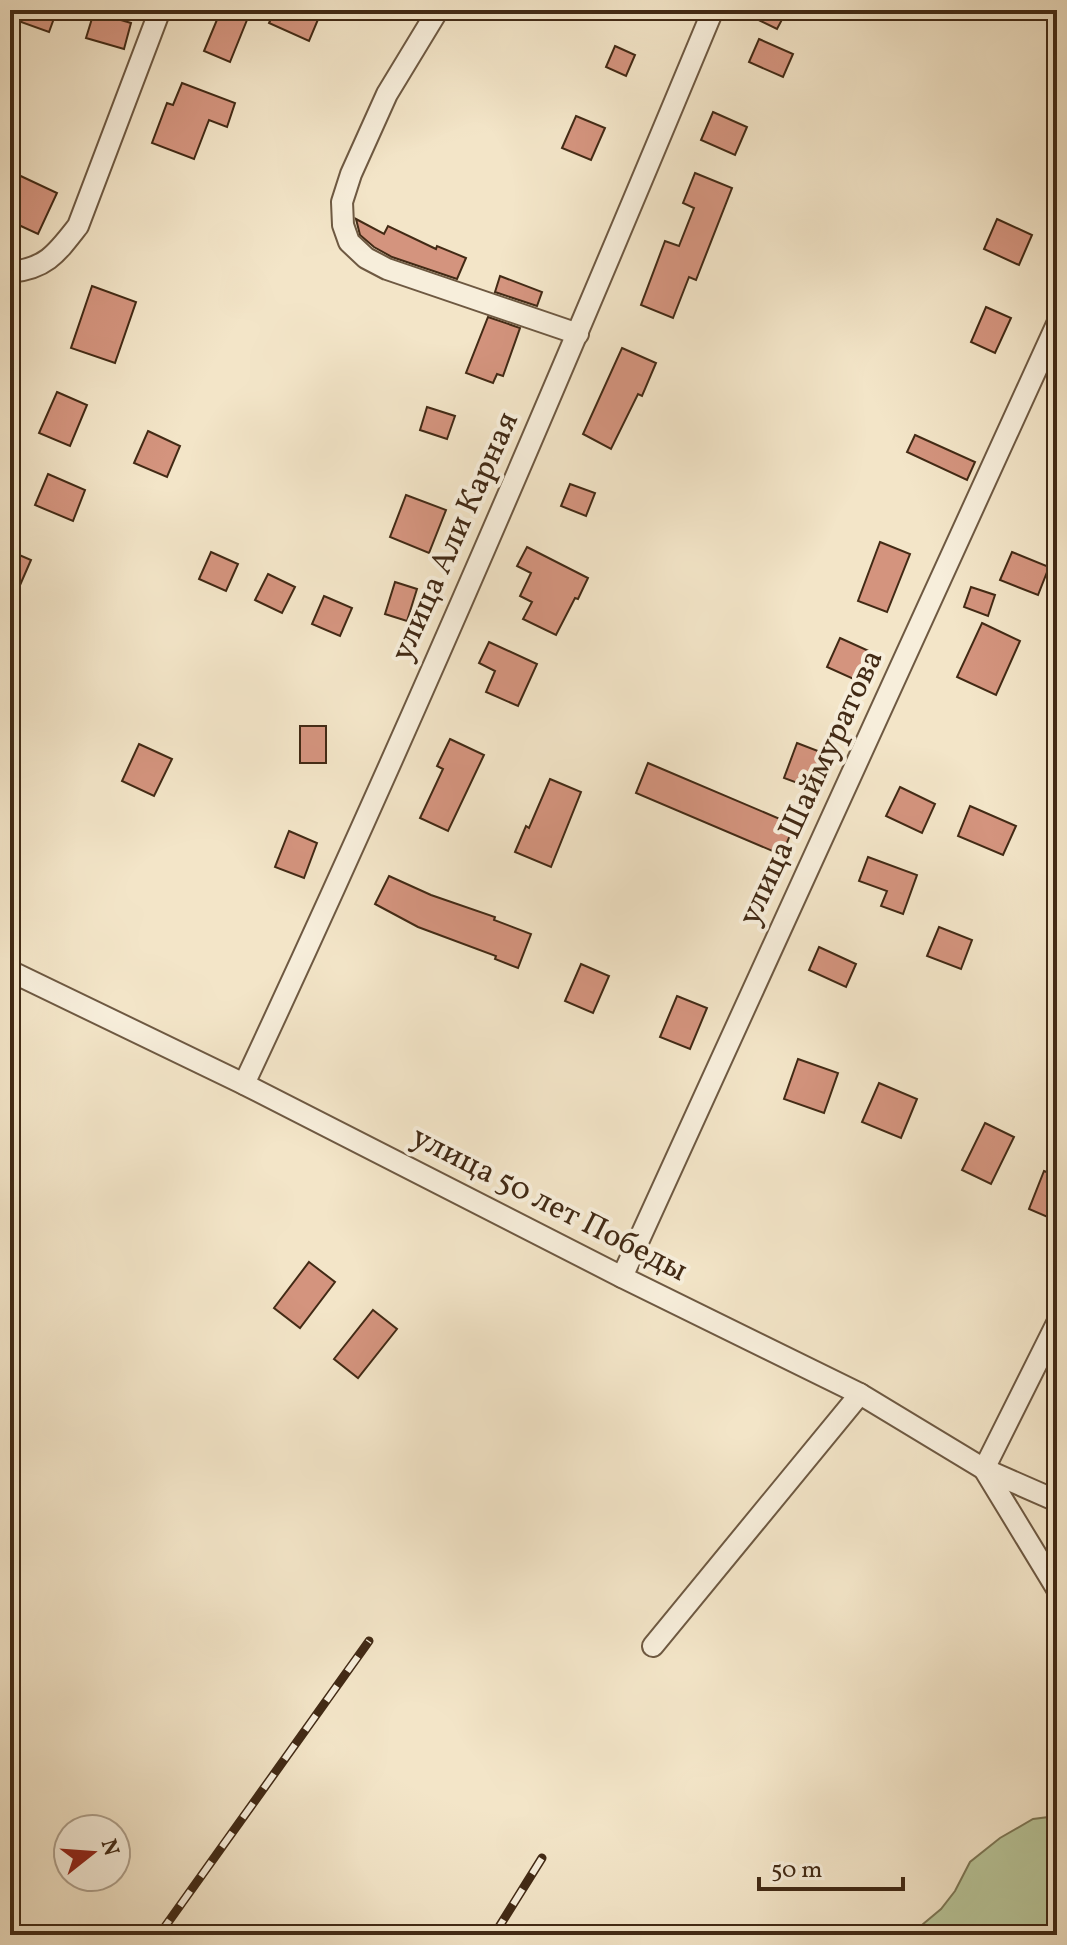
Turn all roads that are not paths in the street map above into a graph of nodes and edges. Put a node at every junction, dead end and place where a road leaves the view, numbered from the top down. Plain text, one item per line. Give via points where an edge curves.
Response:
1 (160, 10) edge
2 (438, 10) edge
3 (713, 10) edge
4 (10, 272) edge
5 (1057, 324) edge
6 (578, 334) junction
7 (10, 971) edge
8 (244, 1084) junction
9 (622, 1277) junction
10 (1057, 1323) edge
11 (860, 1394) junction
12 (984, 1469) junction
13 (1057, 1501) edge
14 (1057, 1589) edge
15 (653, 1646) dead end

1 - 4 street via 78,226 57,253 30,270
2 - 6 street via 387,94 351,174 342,202 349,242 387,269
3 - 6 street, улица Али Карная
5 - 9 street, улица Шаймуратова
6 - 8 street, улица Али Карная
7 - 8 street, улица 50 лет Победы
8 - 9 street, улица 50 лет Победы
9 - 11 street, улица 50 лет Победы
10 - 12 street
11 - 12 street, улица 50 лет Победы
11 - 15 street
12 - 13 street, улица 50 лет Победы
12 - 14 street

